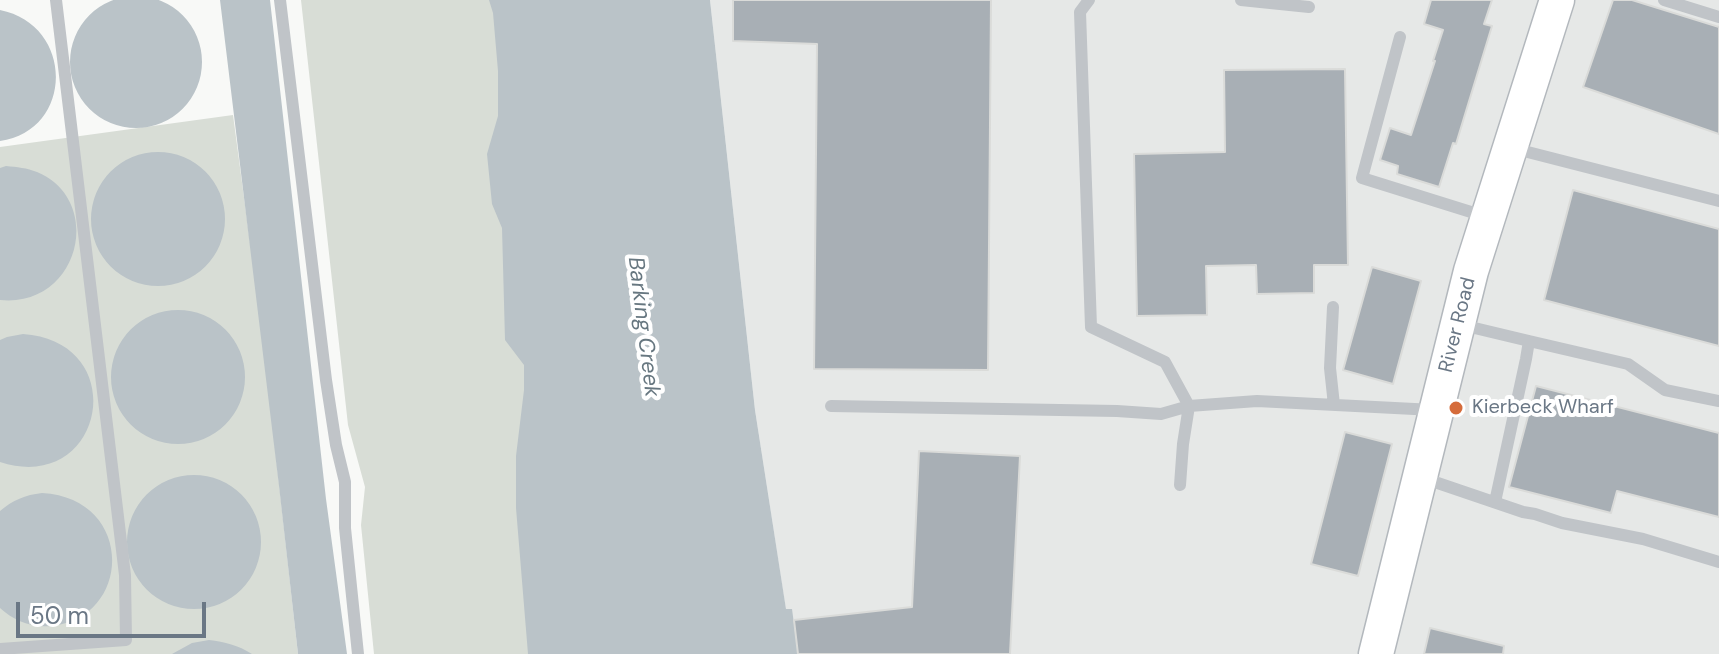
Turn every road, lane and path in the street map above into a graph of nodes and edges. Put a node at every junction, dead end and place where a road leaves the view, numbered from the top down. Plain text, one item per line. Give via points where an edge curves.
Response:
1 (56, 0) edge
2 (280, 0) edge
3 (1089, 0) edge
4 (1241, 0) edge
5 (1557, 0) edge
6 (1664, 0) edge
7 (1309, 7) dead end
8 (1719, 17) edge
9 (1400, 37) dead end
10 (1509, 147) junction
11 (1719, 201) edge
12 (1487, 217) junction
13 (1333, 307) dead end
14 (1458, 324) junction
15 (1529, 341) junction
16 (1719, 401) edge
17 (1334, 405) junction
18 (831, 406) dead end
19 (1189, 406) junction
20 (1437, 410) junction
21 (1420, 477) junction
22 (1180, 485) dead end
23 (1495, 502) junction
24 (1719, 562) edge
25 (0, 649) edge
26 (358, 654) edge
27 (1376, 654) edge

1 - 25 lane via 125,575 126,640
2 - 26 lane via 326,380 345,482
3 - 19 lane via 1080,12 1091,327 1165,362
4 - 7 lane
5 - 10 street, River Road
6 - 8 lane
9 - 12 lane via 1362,178
10 - 11 lane
10 - 12 street, River Road
12 - 14 street, River Road
13 - 17 lane
14 - 15 lane
14 - 20 street, River Road
15 - 16 lane via 1628,364 1665,390
15 - 23 lane
17 - 19 lane via 1257,401
17 - 20 lane
18 - 19 lane via 1161,414
19 - 22 lane
20 - 21 street, River Road
21 - 23 lane
21 - 27 street, River Road
23 - 24 lane

